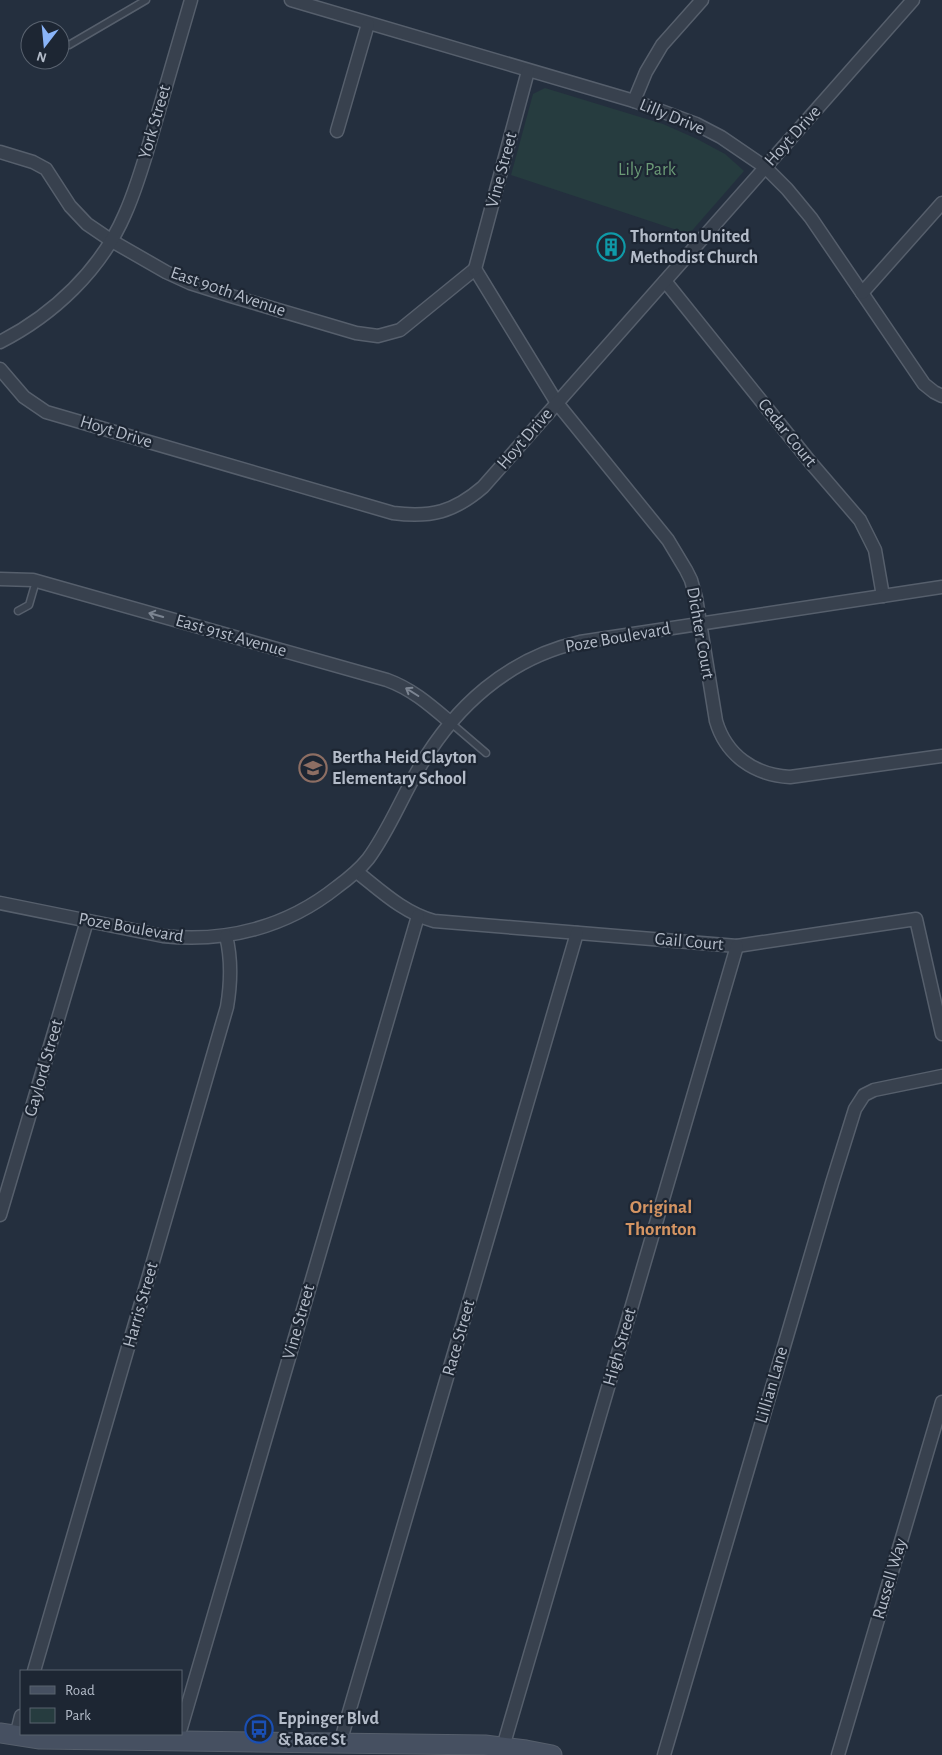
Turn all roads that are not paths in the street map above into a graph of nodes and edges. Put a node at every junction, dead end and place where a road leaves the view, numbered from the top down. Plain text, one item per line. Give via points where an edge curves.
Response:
1 (146, 0) edge
2 (191, 0) edge
3 (291, 0) edge
4 (702, 0) edge
5 (913, 0) edge
6 (368, 24) junction
7 (70, 44) edge
8 (528, 71) junction
9 (634, 101) junction
10 (337, 131) dead end
11 (0, 152) edge
12 (765, 167) junction
13 (942, 203) edge
14 (112, 241) junction
15 (475, 269) junction
16 (665, 281) junction
17 (862, 293) junction
18 (0, 342) edge
19 (0, 368) edge
20 (942, 396) edge
21 (557, 403) junction
22 (0, 578) edge
23 (36, 581) junction
24 (942, 587) edge
25 (883, 596) junction
26 (18, 611) dead end
27 (699, 624) junction
28 (450, 722) junction
29 (486, 753) dead end
30 (942, 756) edge
31 (357, 872) junction
32 (0, 903) edge
33 (418, 916) junction
34 (87, 921) junction
35 (577, 933) junction
36 (226, 936) junction
37 (736, 946) junction
38 (942, 1034) edge
39 (942, 1076) edge
40 (0, 1215) edge
41 (942, 1402) edge
42 (34, 1670) edge
43 (20, 1717) edge
44 (182, 1724) edge
45 (8, 1734) edge
46 (182, 1734) edge
47 (151, 1735) edge
48 (340, 1743) junction
49 (503, 1747) junction
50 (552, 1755) edge
51 (664, 1755) edge
52 (838, 1755) edge

1 - 7 lane
2 - 14 street, York Street via 137,183
3 - 6 street, Lilly Drive
4 - 9 street via 662,45
5 - 12 street, Hoyt Drive
6 - 8 street, Lilly Drive
6 - 10 street
8 - 9 street, Lilly Drive
8 - 15 street, Vine Street
9 - 12 street, Lilly Drive via 696,124
11 - 14 street, East 90th Avenue via 46,169 76,214
12 - 16 street, Hoyt Drive
12 - 17 street, Lilly Drive via 811,218
13 - 17 street
14 - 15 street, East 90th Avenue via 190,283 368,336 400,330
14 - 18 street, York Street via 69,294 39,318
15 - 21 street, Dichter Court
16 - 21 street, Hoyt Drive
16 - 25 street, Cedar Court via 860,520 875,550
17 - 20 street, Lilly Drive via 924,384
19 - 21 street, Hoyt Drive via 24,397 46,412 384,511 412,516 430,515 473,496
21 - 27 street, Dichter Court via 668,540 691,580
22 - 23 street, East 91st Avenue
23 - 26 lane via 29,604
28 -> 23 street, East 91st Avenue via 421,697 387,680
24 - 25 street, Poze Boulevard
25 - 27 street, Poze Boulevard
27 - 28 street, Poze Boulevard via 580,642 541,654 480,692
27 - 30 street, Dichter Court via 719,733 735,755 750,766 769,774 790,777
28 - 29 lane
28 - 31 street, Poze Boulevard via 432,746 389,826
31 - 33 street, Gail Court
31 - 36 street, Poze Boulevard via 290,917
32 - 34 street, Poze Boulevard
33 - 35 street, Gail Court via 434,921
33 - 44 street, Vine Street
34 - 36 street, Poze Boulevard via 173,937
34 - 40 street, Gaylord Street
35 - 37 street, Gail Court
35 - 48 street, Race Street
36 - 42 street, Harris Street via 231,967 227,1008
37 - 38 street, Gail Court via 916,919
37 - 49 street, High Street
39 - 51 street, Lillian Lane via 874,1090 864,1095 855,1109
41 - 52 street, Russell Way
43 - 45 street
45 - 47 street via 40,1739
46 - 48 street
48 - 49 street
49 - 50 street

